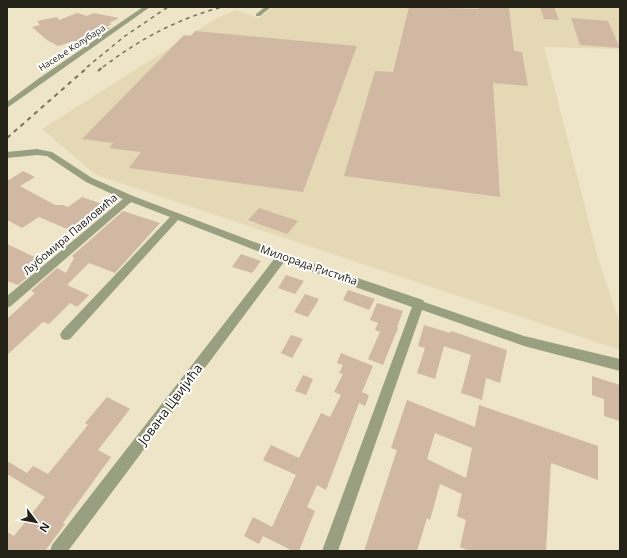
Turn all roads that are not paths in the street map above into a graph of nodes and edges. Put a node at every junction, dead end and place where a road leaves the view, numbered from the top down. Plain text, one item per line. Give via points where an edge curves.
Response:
1 (147, 7) edge
2 (268, 7) edge
3 (258, 15) dead end
4 (7, 106) edge
5 (18, 154) junction
6 (7, 155) edge
7 (7, 164) edge
8 (130, 198) junction
9 (176, 216) junction
10 (282, 257) junction
11 (7, 303) edge
12 (419, 303) junction
13 (66, 335) dead end
14 (620, 365) edge
15 (58, 551) edge
16 (330, 551) edge

1 - 4 street, Насеље Колубара via 40,80
2 - 3 street
5 - 6 street, Милорада Ристића
5 - 7 street
5 - 8 street, Милорада Ристића via 49,154 89,180
8 - 9 street, Милорада Ристића
8 - 11 street, Љубомира Павловића
9 - 10 street, Милорада Ристића
9 - 13 street
10 - 12 street, Милорада Ристића
10 - 15 street, Јована Цвијића
12 - 14 street, Милорада Ристића via 524,341
12 - 16 street

